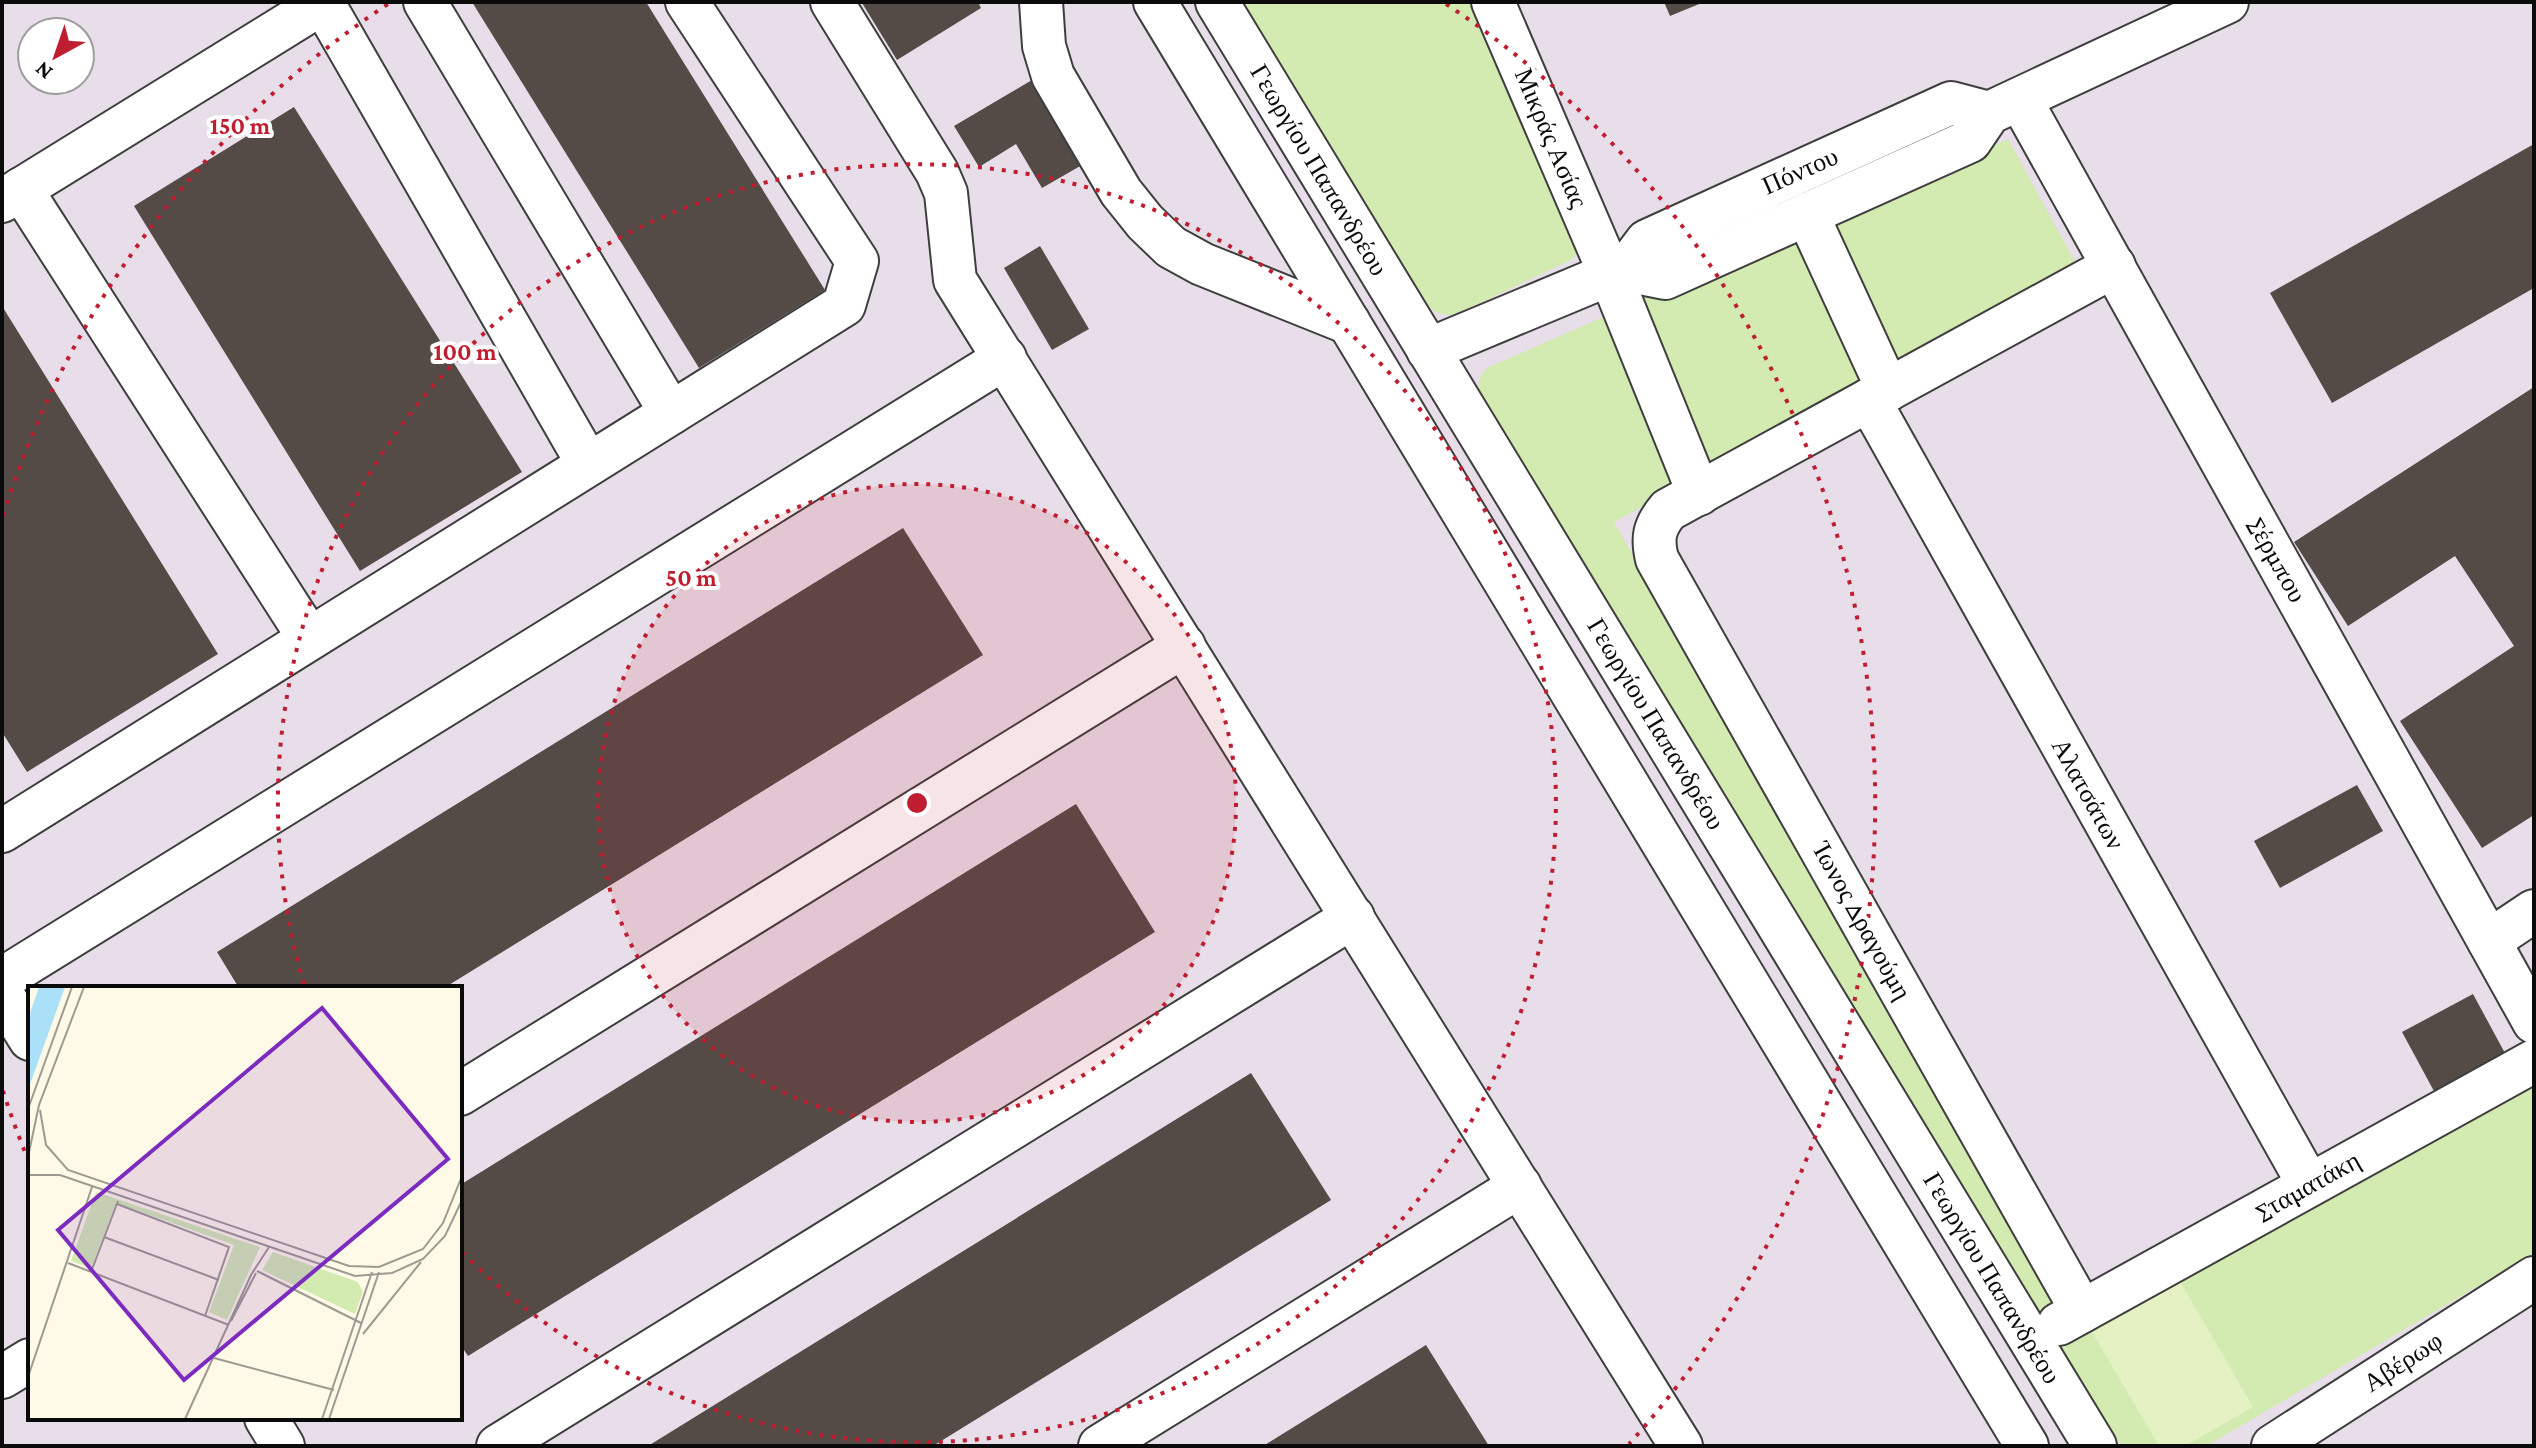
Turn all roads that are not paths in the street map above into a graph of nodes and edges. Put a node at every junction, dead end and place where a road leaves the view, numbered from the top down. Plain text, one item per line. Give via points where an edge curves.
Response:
1 (324, 2) edge
2 (425, 2) edge
3 (687, 2) edge
4 (832, 2) edge
5 (1041, 2) edge
6 (1155, 2) edge
7 (1217, 2) edge
8 (1493, 2) edge
9 (2227, 2) edge
10 (2005, 106) junction
11 (11, 195) edge
12 (1807, 214) junction
13 (2114, 266) junction
14 (1617, 272) junction
15 (1349, 323) junction
16 (1428, 350) junction
17 (1005, 358) junction
18 (1879, 395) junction
19 (671, 413) junction
20 (588, 464) junction
21 (1699, 494) junction
22 (309, 638) junction
23 (1184, 646) junction
24 (2, 831) edge
25 (2534, 911) edge
26 (1353, 917) junction
27 (2489, 941) junction
28 (2, 979) edge
29 (2, 994) edge
30 (2534, 1022) edge
31 (28, 1036) edge
32 (2534, 1061) edge
33 (462, 1093) edge
34 (2309, 1185) junction
35 (1520, 1186) junction
36 (2534, 1278) edge
37 (2082, 1311) junction
38 (2030, 1341) junction
39 (28, 1361) edge
40 (2, 1377) edge
41 (267, 1420) edge
42 (283, 1446) edge
43 (498, 1446) edge
44 (1100, 1446) edge
45 (1681, 1446) edge
46 (2027, 1446) edge
47 (2095, 1446) edge
48 (2273, 1446) edge

1 - 11 street
1 - 20 street
2 - 19 street
3 - 19 street via 857,261 844,305
4 - 17 street via 937,172 946,193 955,280
5 - 15 street via 1044,46 1053,76 1121,192 1145,222 1171,247 1202,264
6 - 15 street, Γεωργίου Παπανδρέου
7 - 16 street, Γεωργίου Παπανδρέου
8 - 14 street, Μικράς Ασίας
9 - 10 street, Πόντου
10 - 12 street, Πόντου via 1970,141
10 - 13 street, Σέρμπου
10 - 14 street, Πόντου via 1951,103 1647,241
11 - 22 street
12 - 14 street, Πόντου via 1665,278
12 - 18 street, Αλατσάτων
13 - 18 street
13 - 27 street, Σέρμπου
14 - 16 street, Πόντου
14 - 21 street, Μικράς Ασίας
15 - 46 street, Γεωργίου Παπανδρέου
16 - 38 street, Γεωργίου Παπανδρέου
17 - 23 street
17 - 28 street
18 - 21 street
18 - 34 street, Αλατσάτων
19 - 20 street
20 - 22 street
21 - 37 street, Ίωνος Δραγούμη via 1668,510 1655,529 1657,559
22 - 24 street
23 - 26 street
23 - 33 street
25 - 27 street
26 - 35 street
26 - 43 street
27 - 30 street, Σέρμπου
29 - 31 street
32 - 34 street, Σταματάκη
34 - 37 street, Σταματάκη
35 - 44 street
35 - 45 street
36 - 48 street, Αβέρωφ
37 - 38 street, Σταματάκη
38 - 47 street, Γεωργίου Παπανδρέου
39 - 40 street
41 - 42 street

